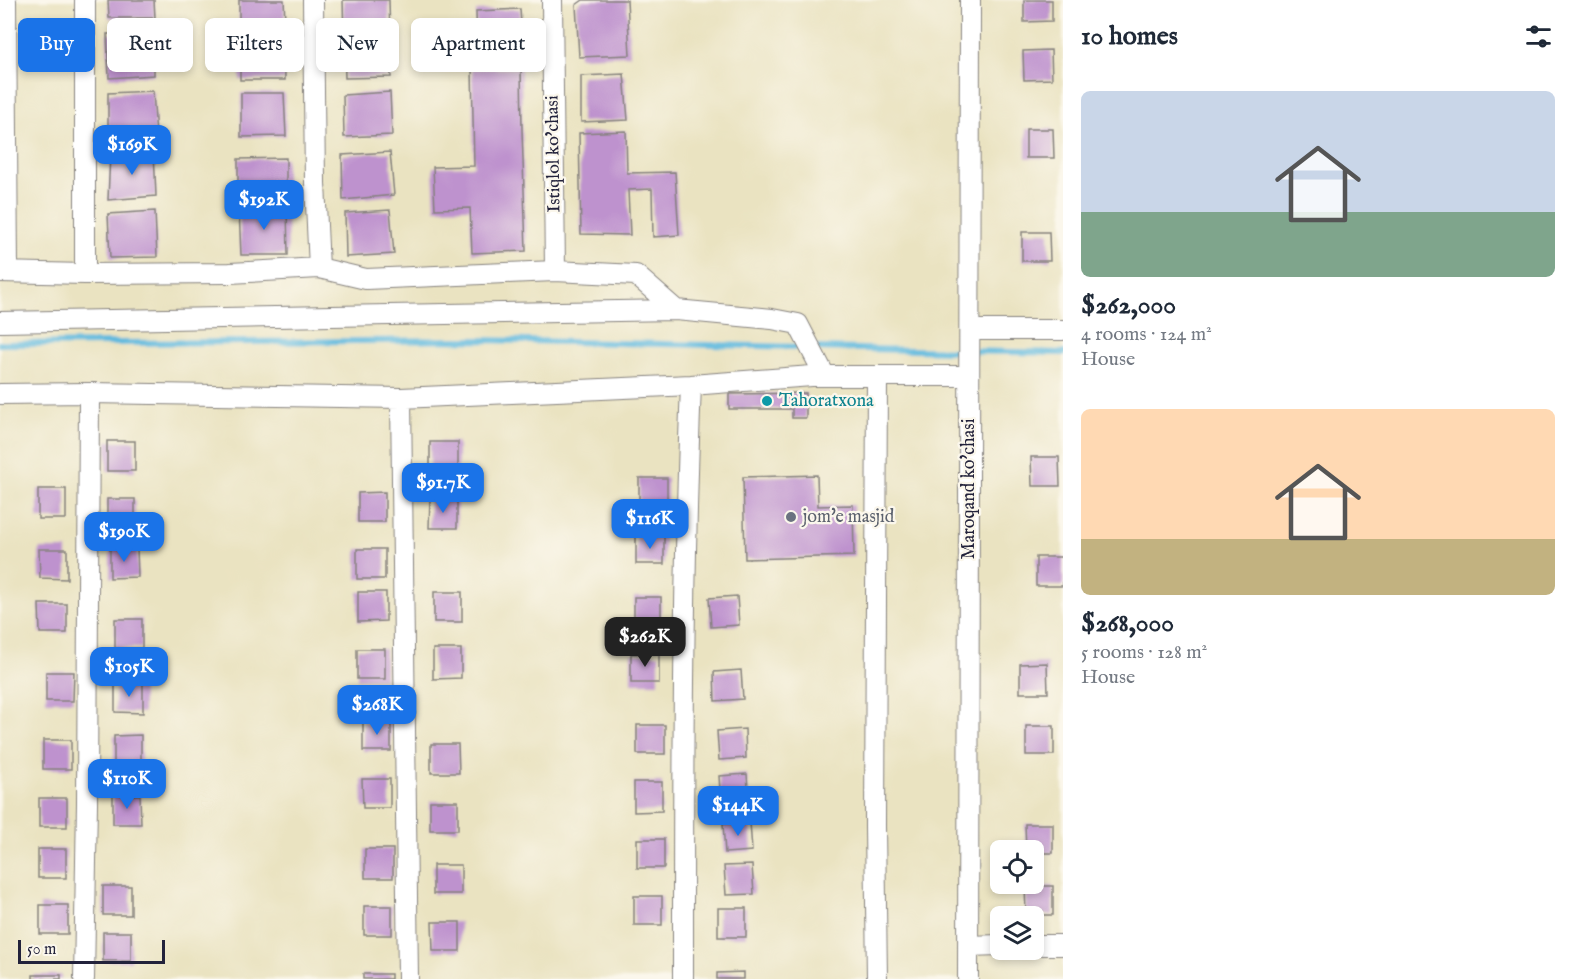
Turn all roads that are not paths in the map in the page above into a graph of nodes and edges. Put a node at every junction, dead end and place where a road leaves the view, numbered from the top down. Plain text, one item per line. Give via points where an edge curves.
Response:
1 (6, 0) edge
2 (85, 0) edge
3 (313, 0) edge
4 (552, 0) edge
5 (970, 0) edge
6 (319, 268) junction
7 (555, 271) junction
8 (4, 272) edge
9 (85, 274) junction
10 (676, 310) junction
11 (0, 322) edge
12 (970, 330) junction
13 (1063, 330) edge
14 (825, 376) junction
15 (877, 376) junction
16 (969, 376) junction
17 (691, 385) junction
18 (89, 393) junction
19 (0, 394) edge
20 (401, 398) junction
21 (990, 945) edge
22 (1044, 945) edge
23 (1063, 945) edge
24 (968, 946) junction
25 (84, 979) edge
26 (408, 979) edge
27 (683, 979) edge
28 (877, 979) edge
29 (968, 979) edge

1 - 8 street
2 - 9 street
3 - 6 street
4 - 7 street, Istiqlol ko'chasi
5 - 12 street, Maroqand ko'chasi
6 - 7 street via 366,279
6 - 9 street
7 - 10 street via 636,275
8 - 9 street
10 - 11 street
10 - 14 street via 798,324
12 - 13 street
12 - 16 street, Maroqand ko'chasi
14 - 15 street
14 - 17 street
15 - 16 street
15 - 28 street
16 - 24 street, Maroqand ko'chasi
17 - 20 street
17 - 27 street via 683,744
18 - 19 street
18 - 20 street
18 - 25 street
20 - 26 street
21 - 24 street
22 - 23 street
24 - 29 street, Maroqand ko'chasi

